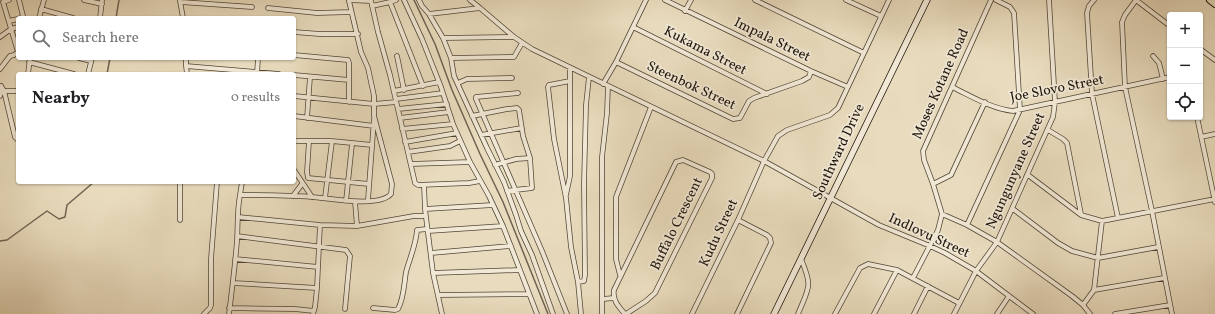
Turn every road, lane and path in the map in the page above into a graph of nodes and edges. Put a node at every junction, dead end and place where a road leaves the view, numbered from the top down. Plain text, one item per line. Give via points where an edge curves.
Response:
1 (9, 0) edge
2 (19, 0) edge
3 (44, 0) edge
4 (84, 0) edge
5 (396, 0) edge
6 (404, 0) edge
7 (419, 0) edge
8 (470, 0) edge
9 (646, 0) edge
10 (665, 0) edge
11 (691, 0) edge
12 (755, 0) edge
13 (846, 0) edge
14 (889, 0) edge
15 (927, 0) edge
16 (991, 0) edge
17 (996, 0) edge
18 (1049, 0) edge
19 (1094, 0) edge
20 (1136, 0) edge
21 (1210, 0) edge
22 (180, 1) edge
23 (349, 1) edge
24 (1, 2) edge
25 (102, 2) edge
26 (372, 2) edge
27 (390, 2) junction
28 (1215, 4) edge
29 (252, 7) dead end
30 (268, 8) dead end
31 (480, 8) junction
32 (41, 10) junction
33 (686, 11) junction
34 (352, 12) junction
35 (429, 14) junction
36 (23, 16) edge
37 (40, 16) edge
38 (65, 16) edge
39 (100, 16) edge
40 (184, 16) edge
41 (881, 16) junction
42 (16, 19) edge
43 (9, 21) junction
44 (1167, 24) edge
45 (633, 27) junction
46 (16, 28) edge
47 (11, 29) junction
48 (296, 32) edge
49 (358, 34) junction
50 (514, 37) junction
51 (0, 38) edge
52 (443, 38) junction
53 (522, 43) junction
54 (16, 45) edge
55 (1203, 52) edge
56 (864, 53) junction
57 (16, 54) edge
58 (296, 55) edge
59 (397, 56) dead end
60 (1153, 56) dead end
61 (451, 58) junction
62 (30, 60) edge
63 (92, 60) edge
64 (186, 60) edge
65 (258, 60) edge
66 (1215, 60) edge
67 (616, 62) junction
68 (186, 66) junction
69 (570, 68) junction
70 (0, 69) edge
71 (811, 71) junction
72 (28, 72) edge
73 (68, 72) edge
74 (89, 72) edge
75 (186, 72) edge
76 (247, 72) edge
77 (257, 72) edge
78 (296, 75) edge
79 (310, 77) junction
80 (589, 77) junction
81 (512, 78) dead end
82 (1167, 78) edge
83 (1163, 79) junction
84 (349, 80) junction
85 (570, 81) junction
86 (439, 82) junction
87 (458, 83) junction
88 (603, 84) junction
89 (1, 85) edge
90 (424, 86) junction
91 (608, 86) junction
92 (848, 87) junction
93 (952, 87) junction
94 (1126, 87) junction
95 (404, 90) junction
96 (4, 91) junction
97 (16, 91) edge
98 (394, 91) junction
99 (443, 93) junction
100 (518, 93) dead end
101 (767, 94) junction
102 (1092, 94) junction
103 (0, 96) edge
104 (296, 96) edge
105 (308, 97) junction
106 (396, 101) junction
107 (349, 102) junction
108 (985, 102) junction
109 (1055, 102) junction
110 (374, 104) junction
111 (447, 104) junction
112 (651, 107) junction
113 (398, 110) junction
114 (1020, 110) junction
115 (449, 112) junction
116 (482, 114) junction
117 (296, 116) edge
118 (374, 116) junction
119 (472, 116) junction
120 (307, 118) junction
121 (400, 118) junction
122 (1198, 120) edge
123 (453, 124) junction
124 (374, 126) junction
125 (522, 128) junction
126 (402, 129) junction
127 (1048, 130) junction
128 (457, 133) junction
129 (491, 133) junction
130 (1215, 134) edge
131 (481, 135) junction
132 (1201, 137) junction
133 (16, 138) edge
134 (297, 141) dead end
135 (309, 141) junction
136 (332, 141) junction
137 (460, 141) junction
138 (405, 142) junction
139 (352, 144) junction
140 (372, 145) junction
141 (408, 152) junction
142 (530, 158) junction
143 (470, 162) junction
144 (504, 162) junction
145 (764, 162) junction
146 (411, 164) junction
147 (495, 165) junction
148 (296, 174) edge
149 (1028, 176) junction
150 (327, 179) junction
151 (348, 181) junction
152 (480, 181) junction
153 (180, 184) edge
154 (217, 184) edge
155 (242, 184) edge
156 (302, 184) junction
157 (369, 184) junction
158 (424, 184) junction
159 (933, 184) junction
160 (516, 190) junction
161 (507, 191) junction
162 (240, 195) junction
163 (293, 196) junction
164 (312, 196) junction
165 (325, 198) junction
166 (566, 198) junction
167 (830, 198) junction
168 (368, 200) junction
169 (1215, 200) edge
170 (346, 201) junction
171 (355, 202) junction
172 (493, 205) junction
173 (425, 209) junction
174 (1013, 209) junction
175 (1152, 211) junction
176 (942, 214) junction
177 (1081, 215) junction
178 (426, 216) junction
179 (238, 217) junction
180 (1118, 218) junction
181 (180, 220) dead end
182 (738, 220) junction
183 (1102, 222) junction
184 (320, 225) junction
185 (967, 225) junction
186 (357, 226) junction
187 (503, 226) junction
188 (428, 230) junction
189 (237, 236) junction
190 (997, 242) junction
191 (319, 246) junction
192 (511, 246) junction
193 (930, 246) junction
194 (1158, 247) junction
195 (431, 253) junction
196 (1098, 258) junction
197 (235, 259) junction
198 (801, 259) junction
199 (318, 267) junction
200 (520, 270) junction
201 (897, 270) junction
202 (976, 271) junction
203 (433, 273) junction
204 (620, 275) junction
205 (913, 278) junction
206 (1164, 278) junction
207 (578, 282) junction
208 (232, 283) junction
209 (928, 286) junction
210 (317, 288) junction
211 (1094, 290) junction
212 (529, 294) junction
213 (438, 295) junction
214 (1009, 296) junction
215 (614, 298) junction
216 (603, 299) junction
217 (959, 303) junction
218 (1082, 305) junction
219 (1170, 305) junction
220 (229, 308) junction
221 (373, 308) dead end
222 (345, 309) dead end
223 (314, 312) edge
224 (204, 314) edge
225 (229, 314) edge
226 (442, 314) edge
227 (537, 314) edge
228 (553, 314) edge
229 (567, 314) edge
230 (581, 314) edge
231 (602, 314) edge
232 (626, 314) edge
233 (692, 314) edge
234 (737, 314) edge
235 (774, 314) edge
236 (798, 314) edge
237 (835, 314) edge
238 (874, 314) edge
239 (914, 314) edge
240 (954, 314) edge
241 (997, 314) edge
242 (1034, 314) edge
243 (1090, 314) edge
244 (1115, 314) edge
245 (1172, 314) edge

1 - 24 street
2 - 36 street
3 - 32 street
4 - 25 street
5 - 27 street
6 - 86 street
7 - 35 street
8 - 31 street, Indlovu Street
9 - 45 street
10 - 33 street, Impala Street
11 - 33 street
12 - 56 street
13 - 41 street
14 - 41 street, Kudu Street
15 - 167 main road, Southward Drive
16 - 93 street, Moses Kotane Road
17 - 114 street via 1010,6 1014,13
18 - 109 street, Ngungunyane Street
19 - 102 street via 1087,13
20 - 44 street
20 - 94 street via 1122,22
21 - 28 main road
22 - 29 street
22 - 40 street
23 - 26 street
23 - 34 street
24 - 43 street
25 - 39 street
26 - 27 street
26 - 98 street
27 - 90 street
30 - 34 street via 317,13
31 - 35 street
31 - 50 street, Indlovu Street
32 - 37 street
32 - 38 street
33 - 71 street, Impala Street
34 - 49 street
35 - 52 street
41 - 56 street, Kudu Street
42 - 43 street
43 - 47 street
45 - 67 street
45 - 101 street, Kukama Street
46 - 47 street
47 - 51 street
47 - 54 street
48 - 49 street
49 - 110 street via 361,52 368,68
50 - 52 street
50 - 53 street, Indlovu Street
52 - 61 street
53 - 61 street via 514,57
53 - 69 street, Indlovu Street
55 - 66 street
56 - 92 street, Kudu Street
57 - 70 street via 10,56
58 - 84 street via 348,60
59 - 95 street
60 - 83 street via 1159,63
61 - 87 street
62 - 72 street
62 - 73 street
63 - 74 street
64 - 68 street
65 - 77 street
67 - 88 street
67 - 101 street, Steenbok Street via 733,119 740,118 754,98
68 - 75 street
68 - 76 street
69 - 80 street, Indlovu Street
69 - 85 street
71 - 92 street, Impala Street
71 - 101 street, Steenbok Street via 809,77 802,82
78 - 79 street
79 - 84 street
79 - 105 street
80 - 88 street, Indlovu Street
80 - 207 street via 584,184 585,276 584,281
81 - 87 street via 467,79
82 - 83 street, Joe Slovo Street
83 - 94 street, Joe Slovo Street
84 - 107 street
85 - 166 street via 570,176
85 - 166 street via 548,86 556,154
86 - 90 street
86 - 99 street
87 - 119 street
88 - 91 street, Indlovu Street
89 - 96 street
89 - 103 street
90 - 95 street
91 - 112 street, Indlovu Street
91 - 216 street via 602,157
92 - 145 street, Kudu Street via 834,112 780,134
93 - 108 street, Joe Slovo Street
93 - 159 street, Moses Kotane Road via 923,151
94 - 102 street, Joe Slovo Street
94 - 175 street
95 - 98 street
96 - 97 street
96 - 133 street
98 - 106 street
99 - 106 street
99 - 111 street
100 - 116 street via 476,97
102 - 109 street, Joe Slovo Street
102 - 180 street
104 - 105 street
105 - 107 street
105 - 120 street
106 - 110 street
106 - 113 street
107 - 110 street
108 - 114 street, Joe Slovo Street via 1008,111
108 - 159 street via 951,175
109 - 114 street, Joe Slovo Street
109 - 127 street, Ngungunyane Street
110 - 118 street
111 - 113 street
111 - 115 street
112 - 145 street, Indlovu Street
112 - 204 street via 616,196 616,265
113 - 121 street
114 - 185 street
115 - 121 street
115 - 123 street
116 - 119 street
116 - 125 street via 517,108
116 - 129 street
117 - 120 street
118 - 124 street
118 - 168 street via 393,189 388,198
119 - 131 street
120 - 124 street
121 - 126 street
122 - 132 street
123 - 126 street
123 - 128 street
124 - 140 street
125 - 129 street
125 - 142 street
126 - 138 street
127 - 149 street, Ngungunyane Street
127 - 177 street via 1067,143
128 - 137 street
128 - 138 street
129 - 131 street
129 - 144 street
130 - 132 street
131 - 147 street
132 - 169 street
134 - 135 street
135 - 136 street
135 - 150 street via 307,176
136 - 139 street
136 - 150 street
137 - 141 street via 450,146
137 - 143 street
138 - 141 street
139 - 140 street
139 - 151 street
140 - 157 street
141 - 146 street
142 - 144 street
142 - 160 street via 532,188
143 - 146 street
143 - 152 street
144 - 147 street
144 - 160 street
145 - 167 street, Indlovu Street
145 - 182 street, Kudu Street
146 - 158 street via 415,183
147 - 161 street
148 - 156 street
149 - 174 street, Ngungunyane Street
149 - 177 street
150 - 151 street
150 - 165 street
151 - 157 street
151 - 170 street
152 - 158 street
152 - 172 street
153 - 181 street
154 - 224 street via 211,259 211,305
155 - 162 street
156 - 163 street
156 - 164 street
157 - 168 street
158 - 173 street
159 - 176 street, Moses Kotane Road
160 - 161 street
160 - 229 street
161 - 228 street
162 - 163 street
162 - 179 street
163 - 164 street
164 - 165 street
165 - 170 street
166 - 207 street
167 - 193 street, Indlovu Street via 880,225
167 - 198 main road, Southward Drive
168 - 171 street
169 - 175 street
170 - 171 street
171 - 186 street
172 - 173 street
172 - 187 street
173 - 178 street
174 - 190 street, Ngungunyane Street
174 - 196 street via 1065,247
175 - 180 street
175 - 194 street
176 - 185 street
176 - 193 street
177 - 183 street
178 - 186 street
178 - 188 street
179 - 184 street
179 - 189 street
180 - 183 street
182 - 233 street, Kudu Street
182 - 234 street via 767,235 771,243
183 - 196 street
184 - 186 street
184 - 191 street
185 - 190 street
187 - 188 street
187 - 192 street
188 - 195 street
188 - 221 street via 418,230 398,309
189 - 191 street
189 - 197 street
190 - 202 street, Ngungunyane Street
190 - 218 street
191 - 199 street
191 - 222 street via 344,249 349,253
192 - 195 street
192 - 200 street
193 - 202 street, Indlovu Street
193 - 205 street
194 - 196 street
194 - 206 street
195 - 203 street
196 - 211 street
197 - 199 street
197 - 208 street
198 - 235 main road, Southward Drive
198 - 236 street via 809,288
199 - 210 street
200 - 203 street
200 - 212 street
201 - 205 street
201 - 237 street via 871,264 863,265
201 - 238 street
202 - 214 street, Indlovu Street
202 - 217 street, Ngungunyane Street
203 - 213 street
204 - 215 street, Buffalo Crescent via 614,290
204 - 232 street, Buffalo Crescent via 676,162 683,160 711,173 712,178 655,293
205 - 209 street
206 - 211 street
206 - 219 street
207 - 230 street
208 - 210 street
208 - 220 street
209 - 217 street
209 - 239 street
210 - 223 street
211 - 218 street
212 - 213 street
212 - 227 street
213 - 226 street
214 - 241 street
214 - 242 street, Indlovu Street
215 - 216 street
215 - 232 street
216 - 231 street
217 - 240 street, Ngungunyane Street
218 - 243 street
219 - 244 street
219 - 245 street
220 - 223 street
220 - 225 street

